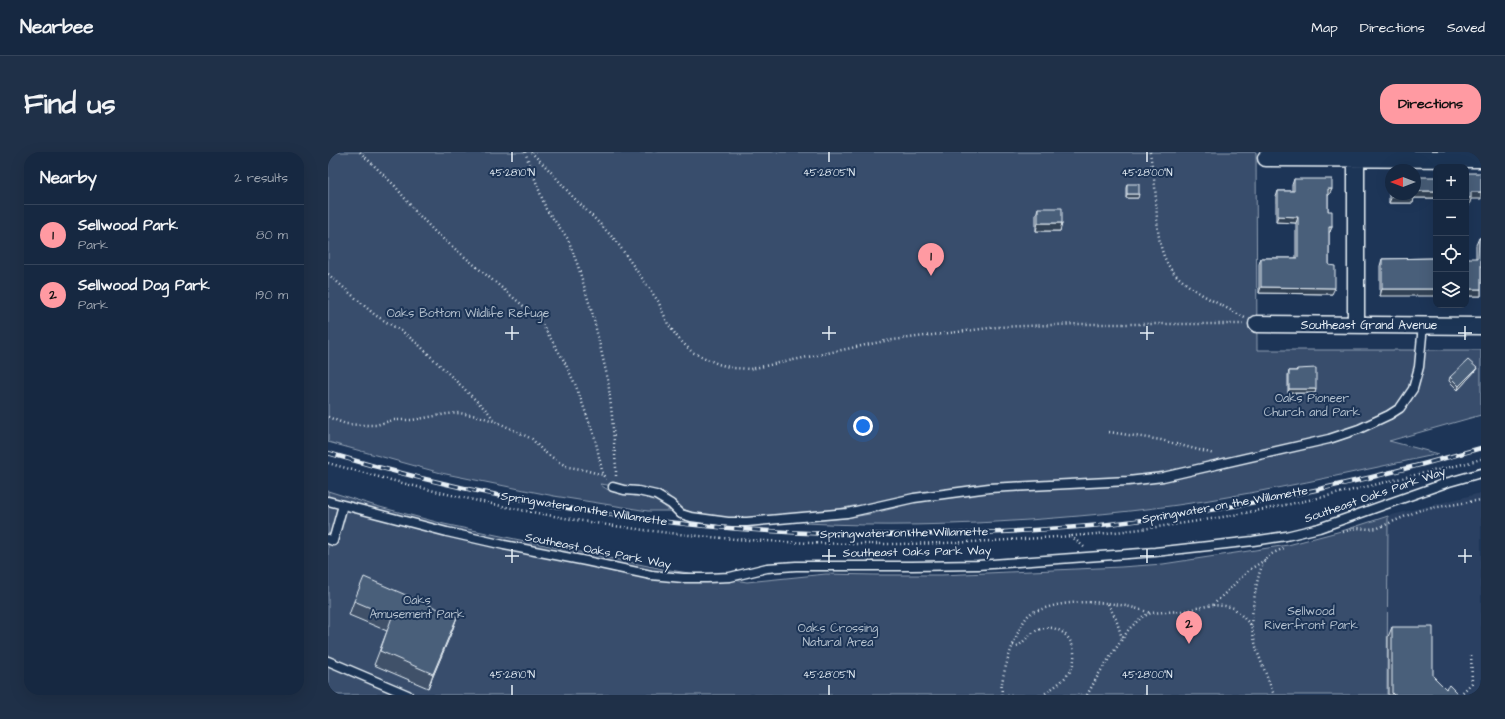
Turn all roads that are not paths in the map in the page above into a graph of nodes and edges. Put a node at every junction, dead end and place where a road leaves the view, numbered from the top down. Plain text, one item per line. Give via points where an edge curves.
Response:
1 (1356, 155) edge
2 (1266, 158) dead end
3 (1481, 159) edge
4 (1257, 324) road end
5 (1356, 325) junction
6 (1423, 325) junction
7 (1481, 326) edge
8 (1481, 473) edge
9 (613, 487) road end
10 (328, 501) edge
11 (343, 505) junction
12 (328, 539) edge
13 (328, 661) edge
14 (408, 695) edge

1 - 2 street
1 - 3 street
1 - 5 street
4 - 5 street, Southeast Grand Avenue
5 - 6 street, Southeast Grand Avenue
6 - 7 street, Southeast Grand Avenue
6 - 9 lane via 1417,377 1413,389 1400,408 1359,429 1330,439 1163,477 988,488 914,498 847,512 747,522 691,517 681,514 656,495
8 - 11 lane, Southeast Oaks Park Way via 1319,528 1253,541 1155,552 978,564 787,566 712,578 675,578 640,572 476,539
10 - 11 lane, Southeast Oaks Park Way
11 - 12 lane via 333,541
13 - 14 lane

